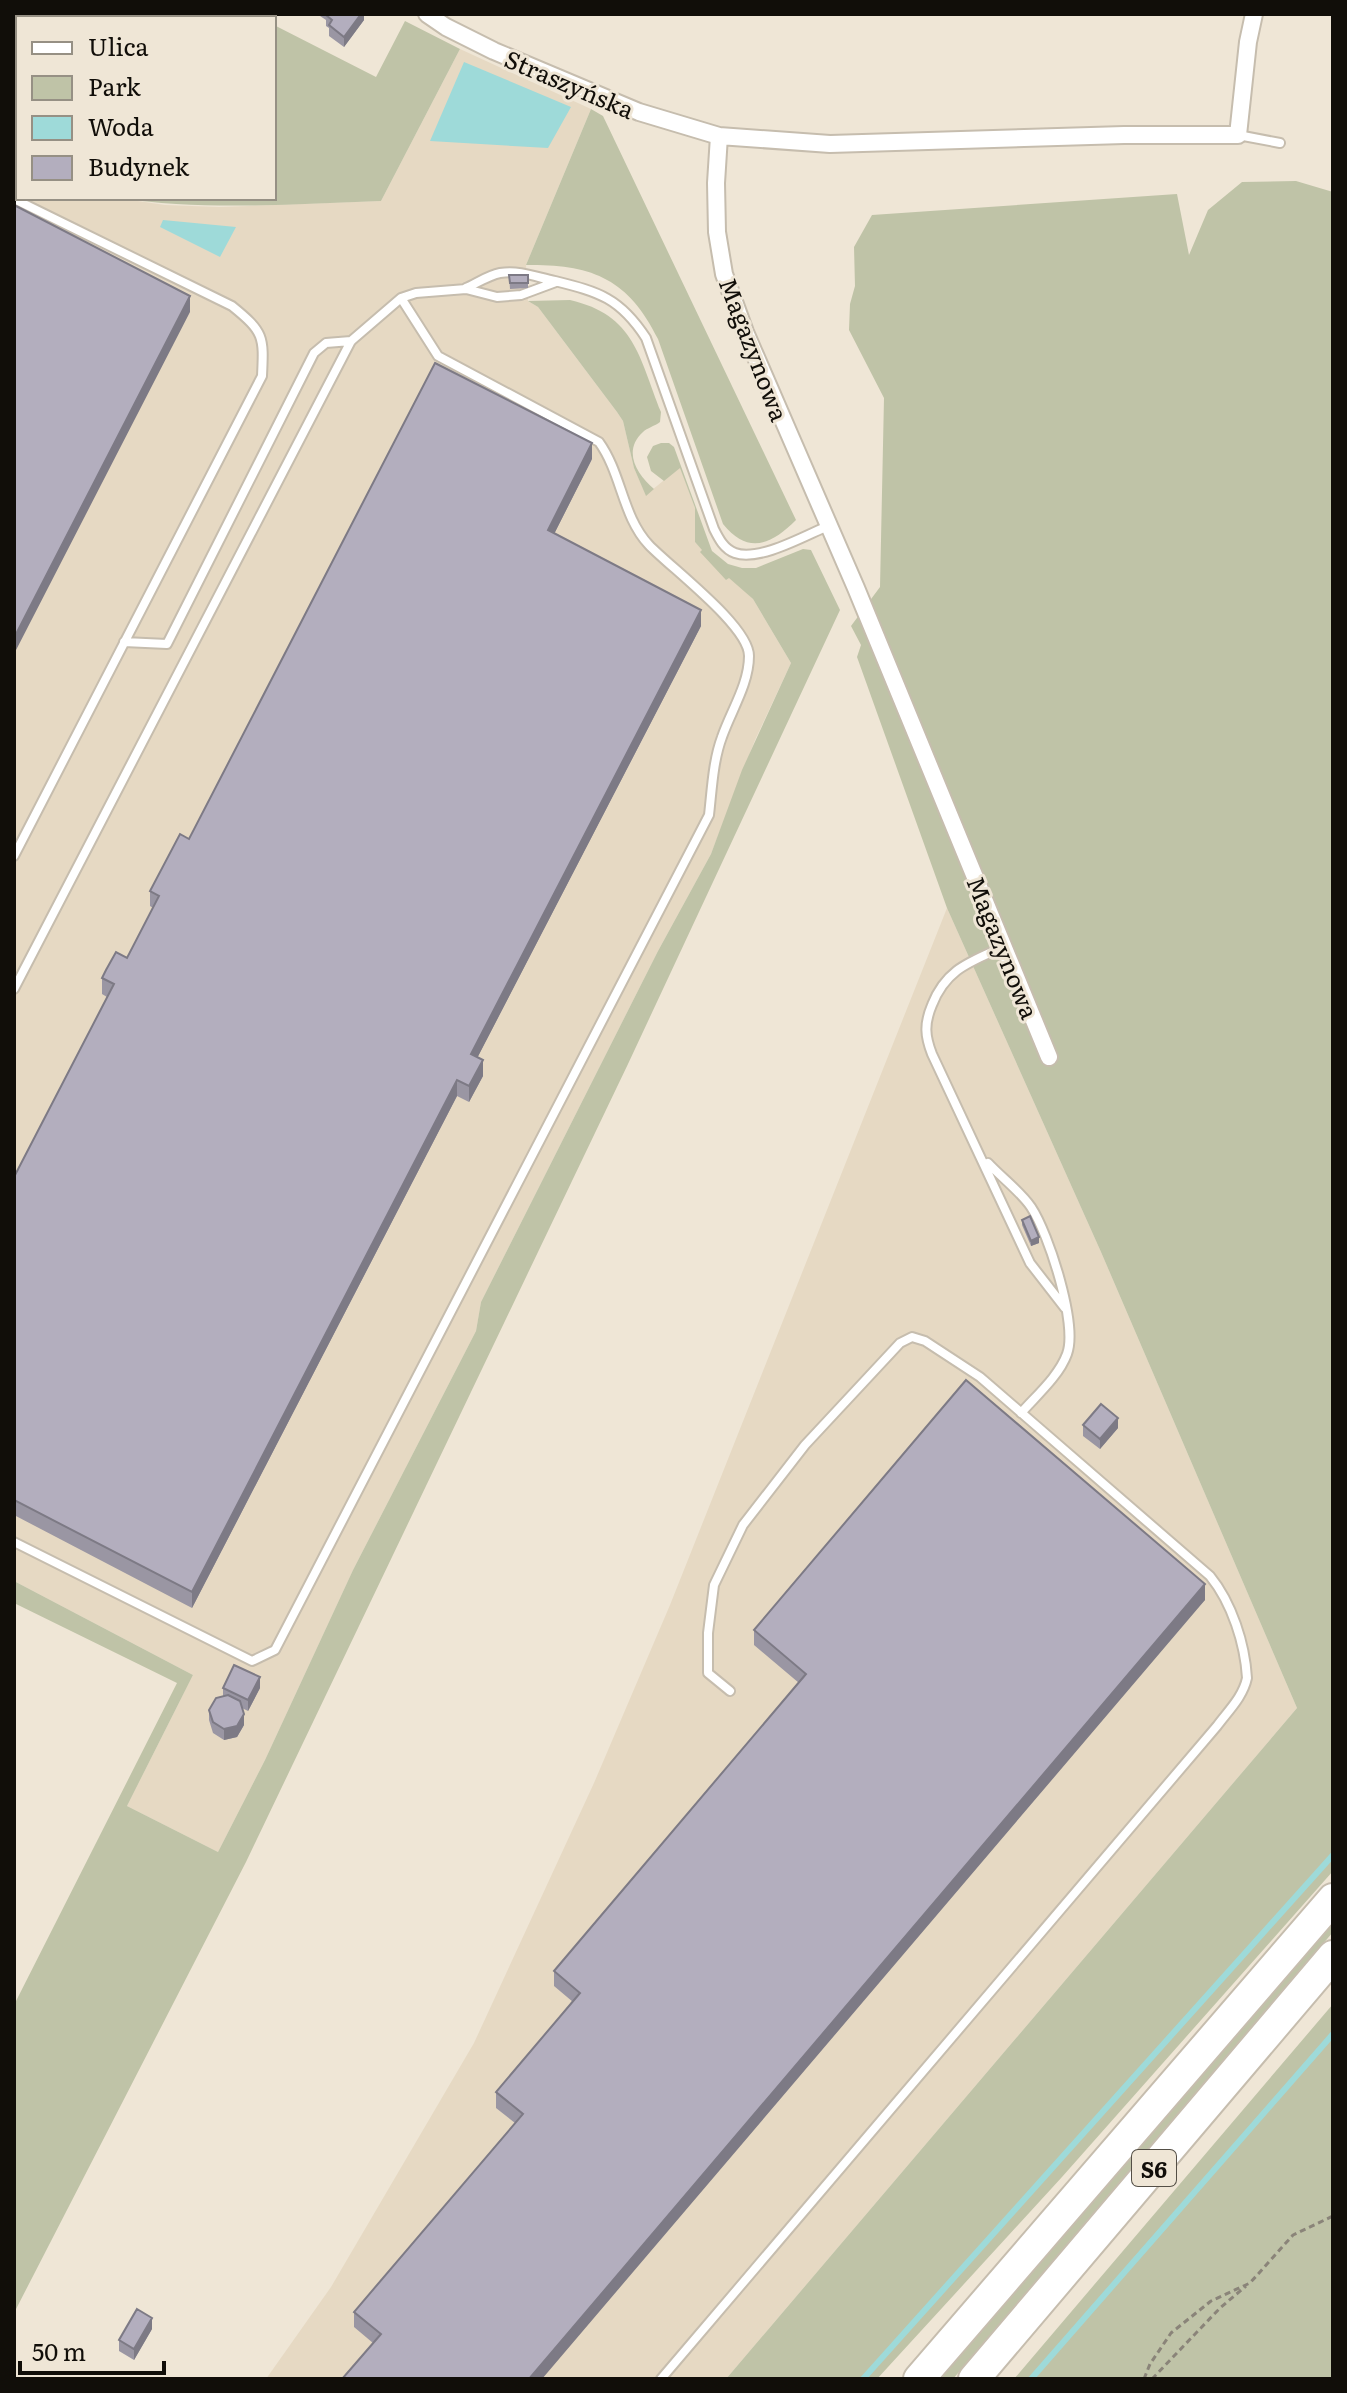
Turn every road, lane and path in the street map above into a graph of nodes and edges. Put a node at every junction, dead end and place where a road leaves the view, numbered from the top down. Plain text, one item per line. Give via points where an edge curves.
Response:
1 (427, 14) edge
2 (1254, 14) edge
3 (1238, 135) junction
4 (719, 136) junction
5 (1280, 143) dead end
6 (16, 200) edge
7 (556, 282) junction
8 (466, 289) junction
9 (401, 298) junction
10 (351, 341) junction
11 (828, 526) junction
12 (124, 642) junction
13 (14, 856) edge
14 (1004, 947) junction
15 (14, 989) edge
16 (1049, 1057) dead end
17 (981, 1156) junction
18 (1065, 1308) junction
19 (1021, 1413) junction
20 (14, 1542) edge
21 (730, 1691) dead end
22 (1333, 1899) edge
23 (1333, 1956) edge
24 (1333, 2216) edge
25 (1250, 2283) junction
26 (661, 2379) edge
27 (919, 2379) edge
28 (974, 2379) edge
29 (1144, 2379) edge
30 (1152, 2379) edge

1 - 4 street, Straszyńska via 494,51 624,106
2 - 3 street
3 - 4 street via 830,144
3 - 5 lane
4 - 11 street, Magazynowa via 717,232 724,274
6 - 12 lane via 232,306 255,324 264,343 262,376
7 - 8 lane via 497,297
7 - 8 lane via 520,271 496,273
7 - 11 lane via 601,293 634,320 646,338 722,544 749,555
8 - 9 lane
9 - 10 lane
9 - 20 lane via 438,356 599,442 611,459 633,525 736,627 749,652 748,673 721,739 709,815 275,1650 252,1661
10 - 12 lane via 326,343 314,353 167,644
10 - 15 lane
11 - 14 street, Magazynowa
12 - 13 lane
14 - 16 street, Magazynowa
14 - 17 lane via 951,975 937,992 925,1025 932,1054
17 - 18 lane via 1030,1263
17 - 18 lane via 1031,1206 1052,1253
18 - 19 lane via 1071,1325 1067,1357
19 - 21 lane via 980,1377 925,1341 912,1337 900,1343 787,1466 743,1525 718,1574 708,1633 708,1673
19 - 26 lane via 1210,1576 1231,1612 1246,1670 1245,1687
22 - 27 highway, S6
23 - 28 highway, S6
24 - 25 path via 1293,2235
25 - 29 path via 1211,2301 1171,2333
25 - 30 path

